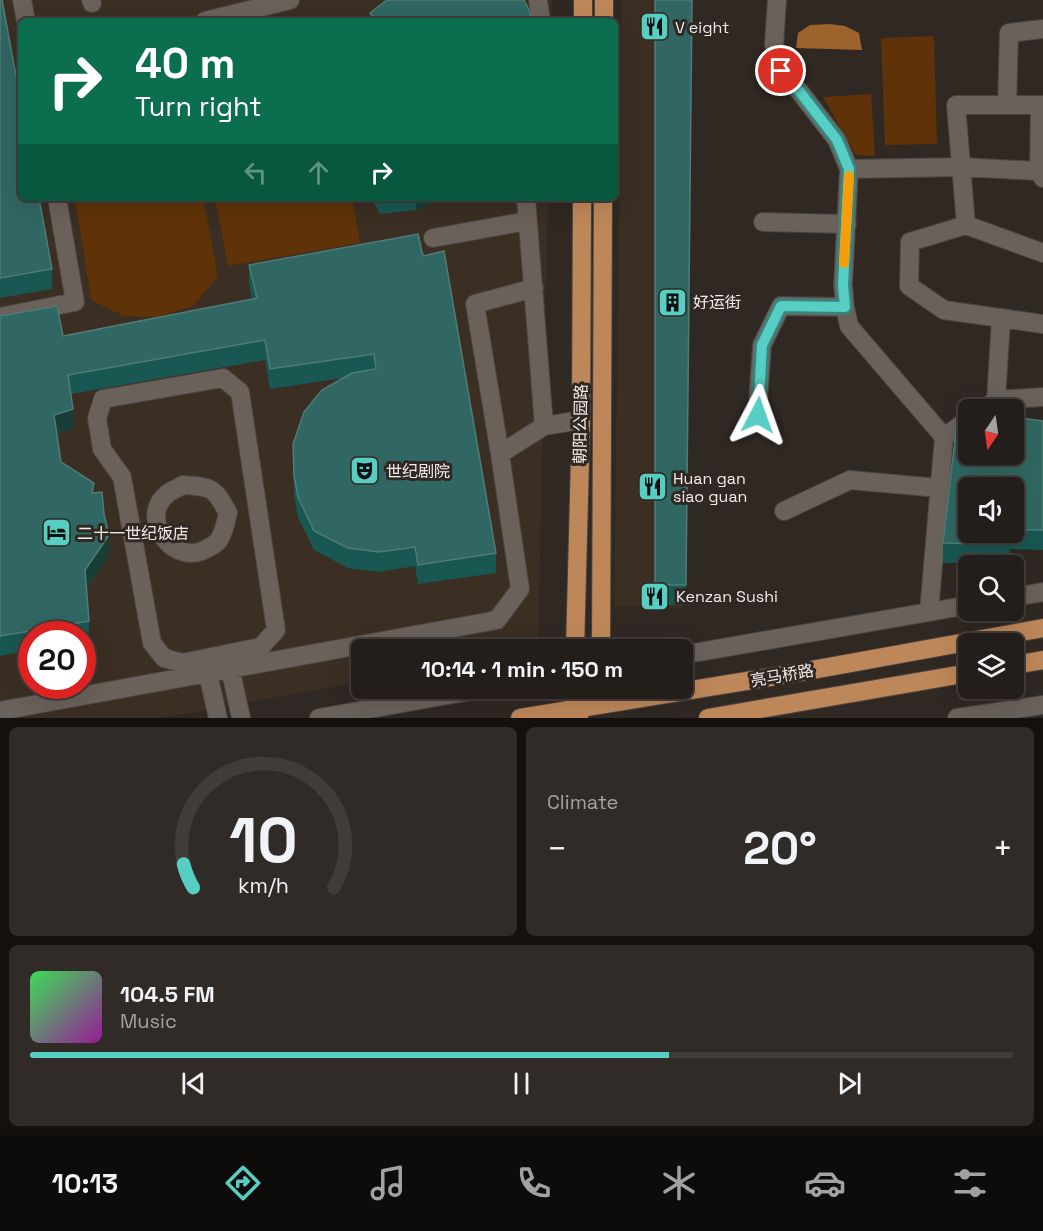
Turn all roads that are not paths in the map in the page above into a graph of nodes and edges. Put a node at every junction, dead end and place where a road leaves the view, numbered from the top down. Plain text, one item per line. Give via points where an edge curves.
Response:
1 (22, 0) edge
2 (290, 0) edge
3 (538, 0) edge
4 (583, 0) edge
5 (604, 0) edge
6 (777, 0) edge
7 (25, 18) edge
8 (218, 18) edge
9 (541, 18) edge
10 (583, 18) edge
11 (604, 18) edge
12 (1043, 29) edge
13 (1007, 105) junction
14 (1042, 105) edge
15 (961, 167) junction
16 (849, 169) junction
17 (1041, 175) edge
18 (58, 201) edge
19 (526, 201) edge
20 (582, 201) edge
21 (603, 201) edge
22 (527, 221) junction
23 (763, 222) dead end
24 (847, 224) junction
25 (966, 225) junction
26 (433, 238) dead end
27 (1043, 253) edge
28 (534, 288) junction
29 (845, 307) junction
30 (0, 317) edge
31 (1001, 318) junction
32 (1043, 324) edge
33 (1043, 397) edge
34 (990, 399) edge
35 (1024, 400) edge
36 (758, 415) dead end
37 (581, 420) junction
38 (544, 426) junction
39 (958, 427) edge
40 (944, 437) junction
41 (500, 454) junction
42 (939, 488) junction
43 (784, 511) dead end
44 (1043, 592) edge
45 (1024, 595) edge
46 (958, 607) edge
47 (929, 612) junction
48 (1043, 628) edge
49 (575, 639) edge
50 (601, 639) edge
51 (247, 650) junction
52 (693, 653) edge
53 (1043, 660) edge
54 (194, 661) junction
55 (1024, 663) edge
56 (230, 668) junction
57 (208, 674) junction
58 (958, 675) edge
59 (425, 699) edge
60 (575, 699) edge
61 (599, 704) edge
62 (1043, 705) edge
63 (0, 711) edge
64 (576, 714) edge
65 (218, 718) edge
66 (241, 718) edge
67 (318, 718) edge
68 (520, 718) edge
69 (708, 718) edge
70 (957, 718) edge

1 - 7 street
2 - 8 street
3 - 9 street
4 - 10 main road
5 - 11 main road
6 - 16 street via 774,44 781,71 837,140
12 - 13 street via 1009,33
13 - 14 street
13 - 15 street via 956,105
14 - 17 street
15 - 16 street
15 - 17 street
15 - 25 street
16 - 24 street
18 - 30 street via 75,302
19 - 22 street
20 - 37 main road, 朝阳公园路
21 - 50 main road, 朝阳公园路
22 - 26 street
22 - 28 street
23 - 24 street
24 - 29 street
25 - 27 street
25 - 31 street via 910,242 909,286 944,310
28 - 38 street
28 - 41 street via 475,304
29 - 36 street via 781,306 762,345
29 - 40 street via 849,327
31 - 32 street
31 - 34 street
33 - 35 street
37 - 38 street
37 - 49 main road, 朝阳公园路
38 - 41 street
39 - 40 street
40 - 42 street
41 - 56 street via 520,589 497,620
42 - 43 street via 850,480
42 - 47 street
44 - 45 street
46 - 47 street
47 - 52 street
48 - 61 main road, 亮马桥路
51 - 54 street
51 - 54 street via 261,647 276,630 240,392 223,378 103,399 97,418 102,449 122,477 152,643 164,658 182,663
51 - 56 street
53 - 55 main road
54 - 57 street
56 - 57 street
56 - 66 street
57 - 63 street
57 - 65 street
58 - 69 main road, 亮马桥路
59 - 67 street
60 - 64 main road
61 - 64 main road, 亮马桥路
62 - 70 street
64 - 68 main road, 亮马桥路

